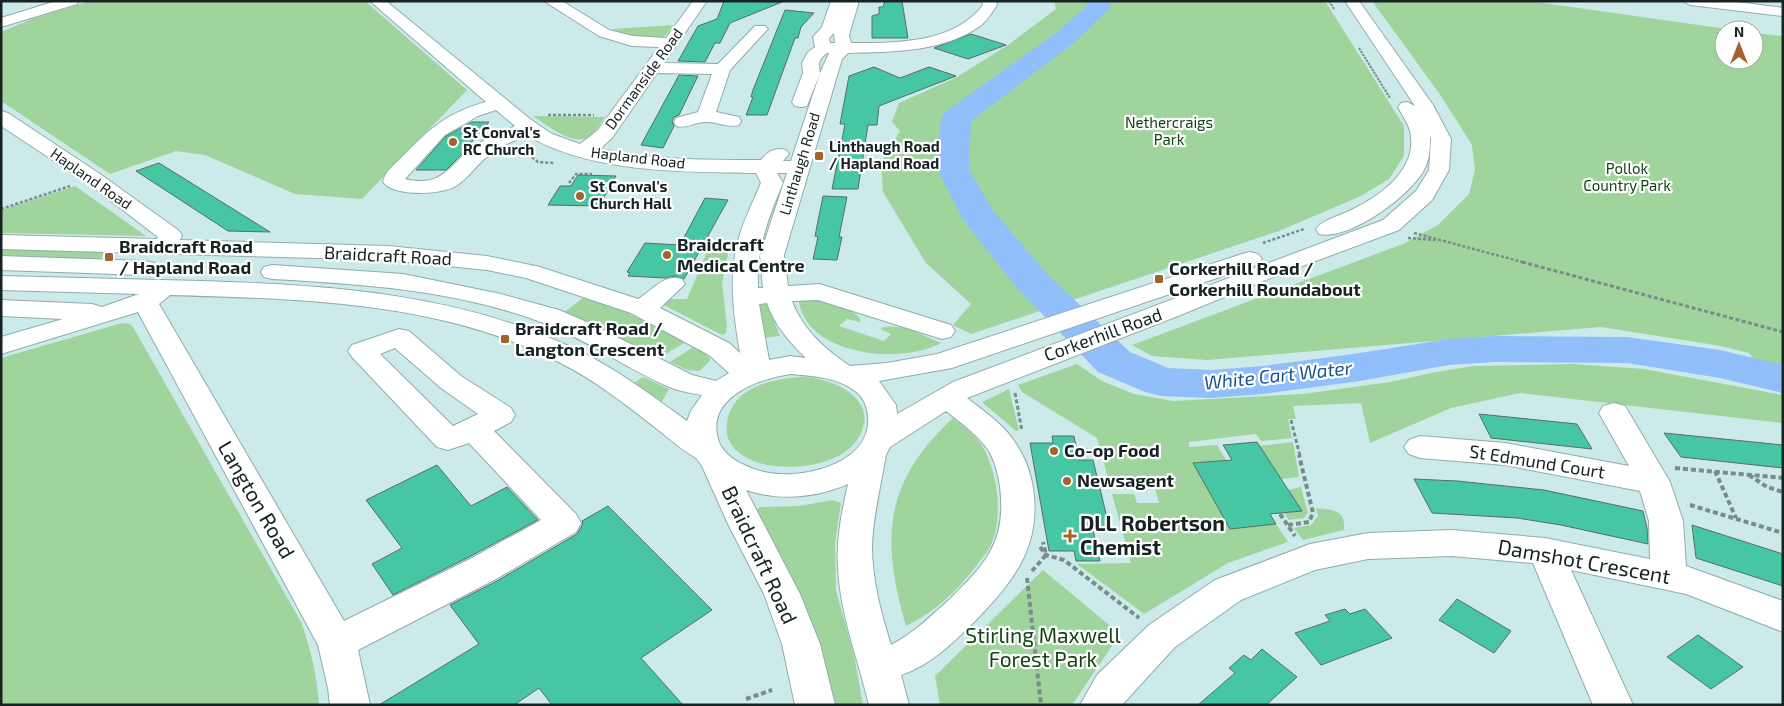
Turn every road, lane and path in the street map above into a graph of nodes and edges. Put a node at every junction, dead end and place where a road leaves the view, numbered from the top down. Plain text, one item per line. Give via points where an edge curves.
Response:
1 (72, 1) edge
2 (378, 1) edge
3 (551, 1) edge
4 (700, 1) edge
5 (838, 1) edge
6 (852, 1) edge
7 (989, 1) edge
8 (1329, 1) edge
9 (1696, 2) edge
10 (1341, 4) edge
11 (1783, 12) edge
12 (1, 24) edge
13 (760, 29) dead end
14 (1354, 41) dead end
15 (670, 43) junction
16 (823, 48) junction
17 (844, 48) junction
18 (902, 56) junction
19 (874, 62) dead end
20 (652, 68) junction
21 (722, 69) junction
22 (1390, 98) dead end
23 (506, 110) junction
24 (618, 116) junction
25 (706, 116) junction
26 (1, 117) edge
27 (732, 121) dead end
28 (683, 122) dead end
29 (528, 127) junction
30 (582, 151) junction
31 (477, 156) junction
32 (560, 164) dead end
33 (768, 166) junction
34 (799, 167) junction
35 (598, 174) dead end
36 (93, 178) junction
37 (569, 183) dead end
38 (1, 209) edge
39 (1435, 240) dead end
40 (1, 242) edge
41 (165, 247) junction
42 (1, 263) edge
43 (86, 266) junction
44 (293, 273) junction
45 (1, 283) edge
46 (673, 284) dead end
47 (59, 285) junction
48 (275, 292) junction
49 (155, 294) junction
50 (776, 294) junction
51 (746, 297) junction
52 (1, 308) edge
53 (640, 308) junction
54 (115, 312) junction
55 (1062, 324) junction
56 (942, 331) dead end
57 (1783, 332) edge
58 (1084, 342) junction
59 (1, 346) edge
60 (1000, 359) junction
61 (844, 373) junction
62 (752, 374) junction
63 (721, 391) junction
64 (947, 397) junction
65 (1614, 413) dead end
66 (1291, 420) dead end
67 (474, 429) dead end
68 (876, 447) junction
69 (1420, 447) dead end
70 (711, 457) junction
71 (1715, 471) junction
72 (1749, 475) junction
73 (1783, 478) edge
74 (1652, 481) junction
75 (1783, 492) edge
76 (1019, 518) junction
77 (1736, 518) junction
78 (1288, 525) dead end
79 (1783, 533) edge
80 (1545, 551) junction
81 (1046, 555) junction
82 (1669, 576) junction
83 (1783, 617) edge
84 (1162, 636) junction
85 (338, 643) junction
86 (879, 663) junction
87 (772, 690) dead end
88 (746, 699) dead end
89 (350, 705) edge
90 (816, 705) edge
91 (889, 705) edge
92 (1041, 705) edge
93 (1100, 705) edge
94 (1613, 705) edge

1 - 12 street
2 - 23 street, Hapland Road
3 - 15 street via 604,33 632,41
4 - 15 street, Dormanside Road
5 - 16 street, Linthaugh Road via 828,29 821,37
6 - 17 street via 841,35
7 - 18 street via 990,5 976,23
8 - 10 path
9 - 11 street
10 - 55 street, Corkerhill Road via 1420,133 1420,156 1406,181 1362,216
10 - 58 street, Corkerhill Road via 1424,105 1441,139 1439,170 1424,195 1391,225
13 - 21 street
14 - 22 path
15 - 20 street, Dormanside Road
16 - 17 street
16 - 33 street, Linthaugh Road via 810,62 812,73 785,151
17 - 18 street
17 - 34 street, Linthaugh Road via 834,57
18 - 19 street
20 - 21 street
20 - 24 street, Dormanside Road
21 - 25 street
23 - 24 path
23 - 29 street, Hapland Road
23 - 31 street via 471,112 438,131 395,176 394,182 406,186 448,182
24 - 30 street, Dormanside Road via 596,143
25 - 27 street
25 - 28 street
26 - 36 street, Hapland Road
29 - 30 street, Hapland Road via 556,143
29 - 31 street via 499,140
30 - 33 street, Hapland Road via 653,162
31 - 32 path via 528,154 538,162
33 - 34 street, Hapland Road
33 - 51 street, Linthaugh Road via 766,172 772,183 747,250
34 - 50 street, Linthaugh Road via 772,255
35 - 37 path via 575,172
36 - 38 path
36 - 41 street, Hapland Road via 170,235
39 - 57 path
40 - 41 street, Braidcraft Road
41 - 53 street, Braidcraft Road via 388,253 487,263 532,272
42 - 43 street, Braidcraft Road
43 - 44 street, Braidcraft Road
43 - 47 street
44 - 48 street
44 - 63 street, Braidcraft Road via 404,282 492,299 550,316 683,382
45 - 47 street, Braidcraft Road
46 - 53 street
47 - 49 street, Braidcraft Road
48 - 49 street, Braidcraft Road
48 - 70 street, Braidcraft Road via 348,296 424,307 522,336 592,369
49 - 54 street
49 - 85 street, Langton Road
50 - 51 street
50 - 56 street via 820,292
50 - 61 street, Linthaugh Road via 799,337 814,353
51 - 62 street, Linthaugh Road
52 - 54 street
53 - 62 street, Braidcraft Road via 719,349
54 - 59 street
55 - 58 street
55 - 60 street, Corkerhill Road
58 - 60 street, Corkerhill Road
60 - 61 street, Corkerhill Road
60 - 64 street, Corkerhill Road
61 - 62 street via 810,365 790,365
61 - 68 street via 871,389 881,403 885,426
62 - 63 street
63 - 70 street via 703,416 701,428
64 - 68 street, Corkerhill Road
64 - 76 street via 990,433 1007,456 1017,488
65 - 74 street
66 - 78 path via 1313,513 1309,522
67 - 85 street via 564,523 483,569
68 - 70 street via 852,469 800,486 764,484 736,476
68 - 86 street via 858,517 855,548 857,579
69 - 74 street, St Edmund Court via 1505,454
70 - 90 street, Braidcraft Road via 782,594 800,644
71 - 72 path
71 - 74 path
71 - 77 path
72 - 73 path
72 - 75 path via 1767,487
74 - 77 path
74 - 82 street via 1666,521
76 - 81 path
76 - 86 street via 1013,548 984,589 948,624 903,658
77 - 79 path
80 - 82 street, Damshot Crescent
80 - 84 street, Damshot Crescent via 1452,543 1368,546 1310,558 1228,590
80 - 94 street
81 - 84 path via 1064,560
81 - 92 path via 1027,578
82 - 83 street, Damshot Crescent via 1691,580
84 - 93 street, Damshot Crescent via 1111,687
85 - 89 street, Langton Road
86 - 91 street
87 - 88 path

